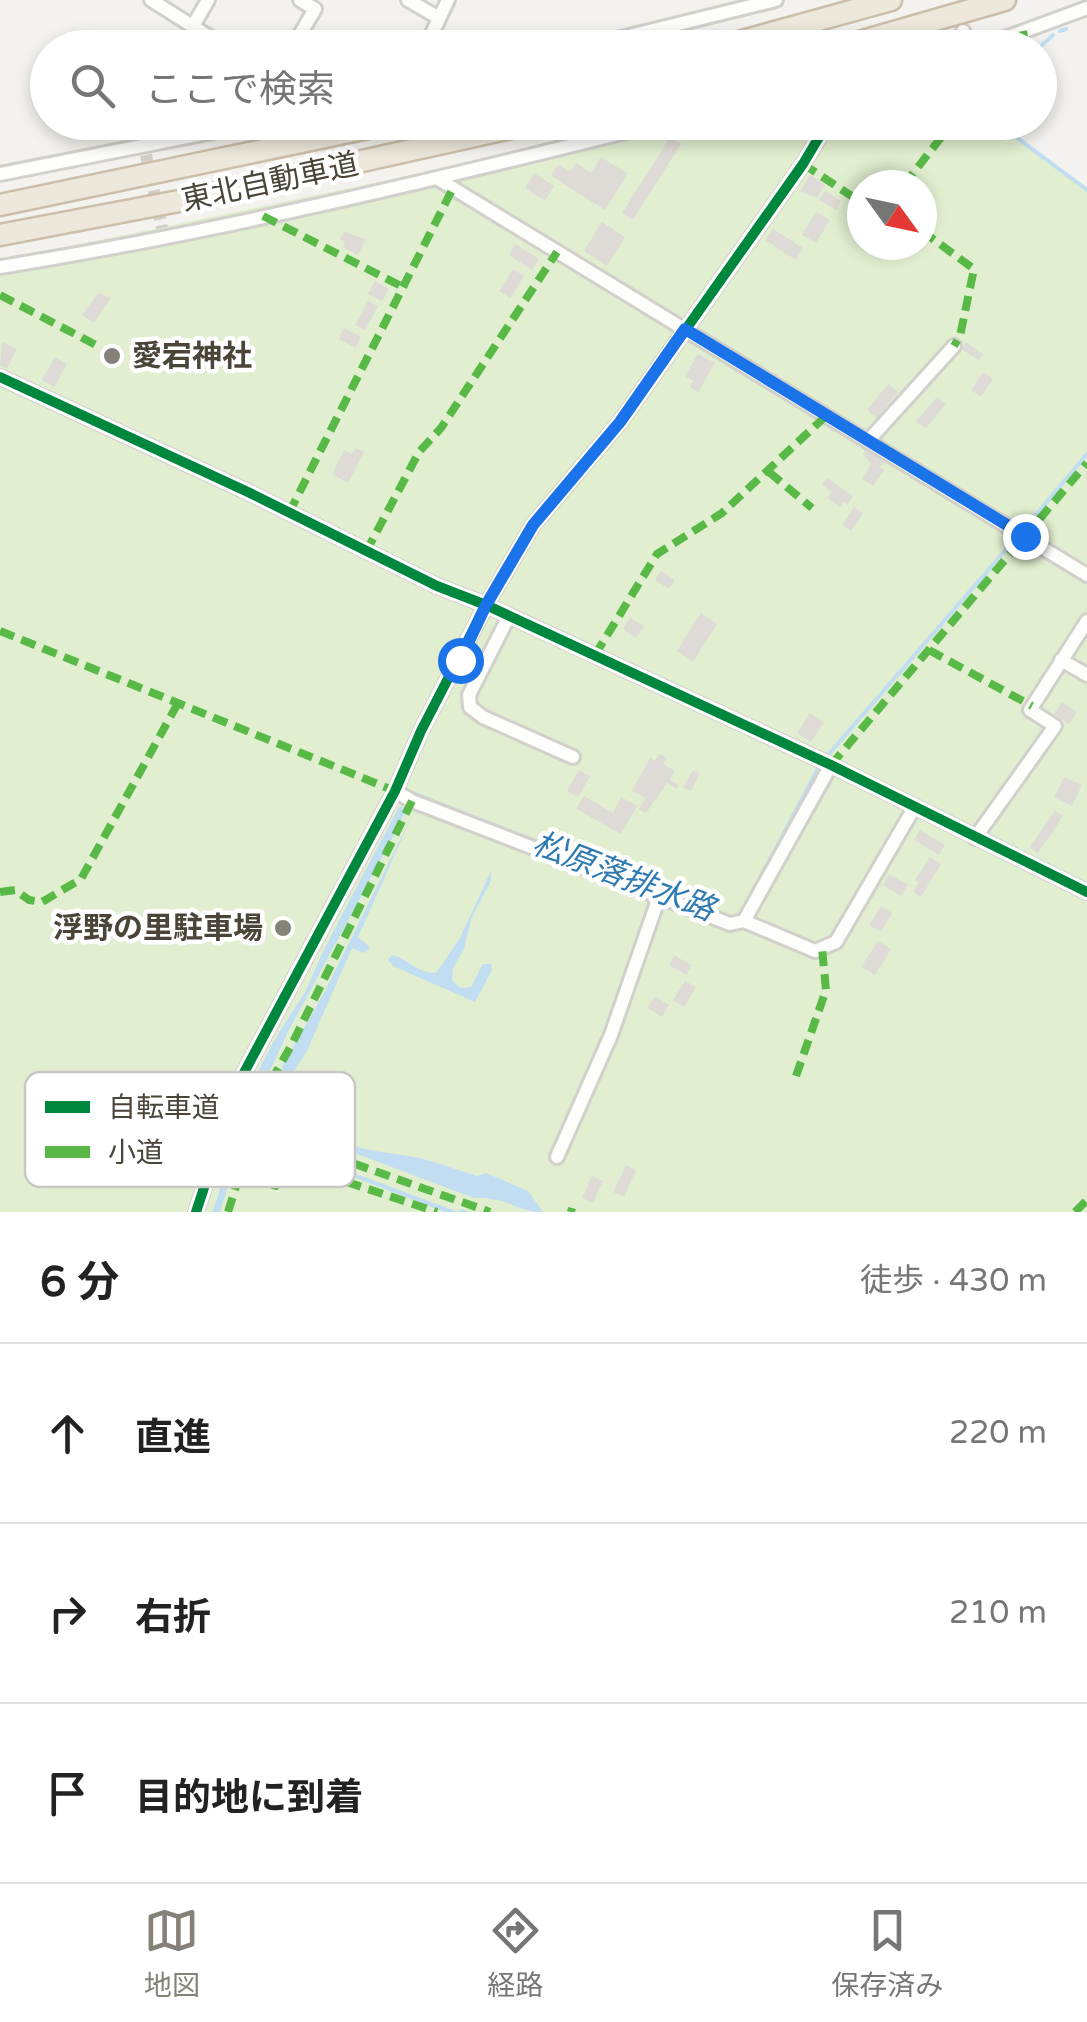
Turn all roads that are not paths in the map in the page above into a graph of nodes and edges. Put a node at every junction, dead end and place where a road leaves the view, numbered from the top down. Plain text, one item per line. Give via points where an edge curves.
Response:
1 (208, 0) edge
2 (300, 0) edge
3 (408, 0) edge
4 (448, 0) edge
5 (776, 0) edge
6 (890, 0) edge
7 (1005, 0) edge
8 (156, 1) edge
9 (1087, 8) edge
10 (439, 18) junction
11 (192, 26) junction
12 (199, 30) edge
13 (303, 30) edge
14 (434, 30) edge
15 (654, 30) edge
16 (782, 30) edge
17 (901, 30) edge
18 (1027, 30) edge
19 (189, 140) edge
20 (311, 140) edge
21 (457, 140) edge
22 (594, 140) edge
23 (818, 140) edge
24 (0, 174) edge
25 (438, 179) junction
26 (0, 205) edge
27 (0, 235) edge
28 (0, 268) edge
29 (685, 329) junction
30 (954, 346) dead end
31 (0, 377) edge
32 (868, 441) junction
33 (1087, 575) edge
34 (486, 605) junction
35 (509, 616) junction
36 (1087, 621) edge
37 (1062, 660) junction
38 (1087, 674) edge
39 (573, 757) dead end
40 (831, 765) junction
41 (395, 790) junction
42 (914, 808) junction
43 (975, 838) junction
44 (1087, 892) edge
45 (658, 896) junction
46 (744, 921) junction
47 (244, 1072) edge
48 (557, 1157) dead end
49 (204, 1187) edge
50 (196, 1212) edge

1 - 11 street
2 - 13 street via 315,9
3 - 10 street
4 - 10 street
5 - 15 street
6 - 16 highway
7 - 17 highway
8 - 11 street
9 - 18 street
10 - 14 street
11 - 12 street
19 - 24 street
20 - 26 highway, 東北自動車道
21 - 27 highway, 東北自動車道
22 - 25 street
23 - 29 street
25 - 28 street via 163,234 145,244
25 - 29 street
29 - 32 street
29 - 34 street via 620,422 533,525
30 - 32 street
31 - 34 street
32 - 33 street
34 - 35 street
34 - 41 street
35 - 39 street via 469,695 470,706
35 - 40 street
36 - 37 street
37 - 38 street
37 - 43 street via 1030,710 1055,726
40 - 42 street
40 - 46 street
41 - 45 street
41 - 47 street
42 - 43 street
42 - 46 street via 836,942 815,951
43 - 44 street
45 - 46 street via 730,924
45 - 48 street via 611,1035
49 - 50 street

